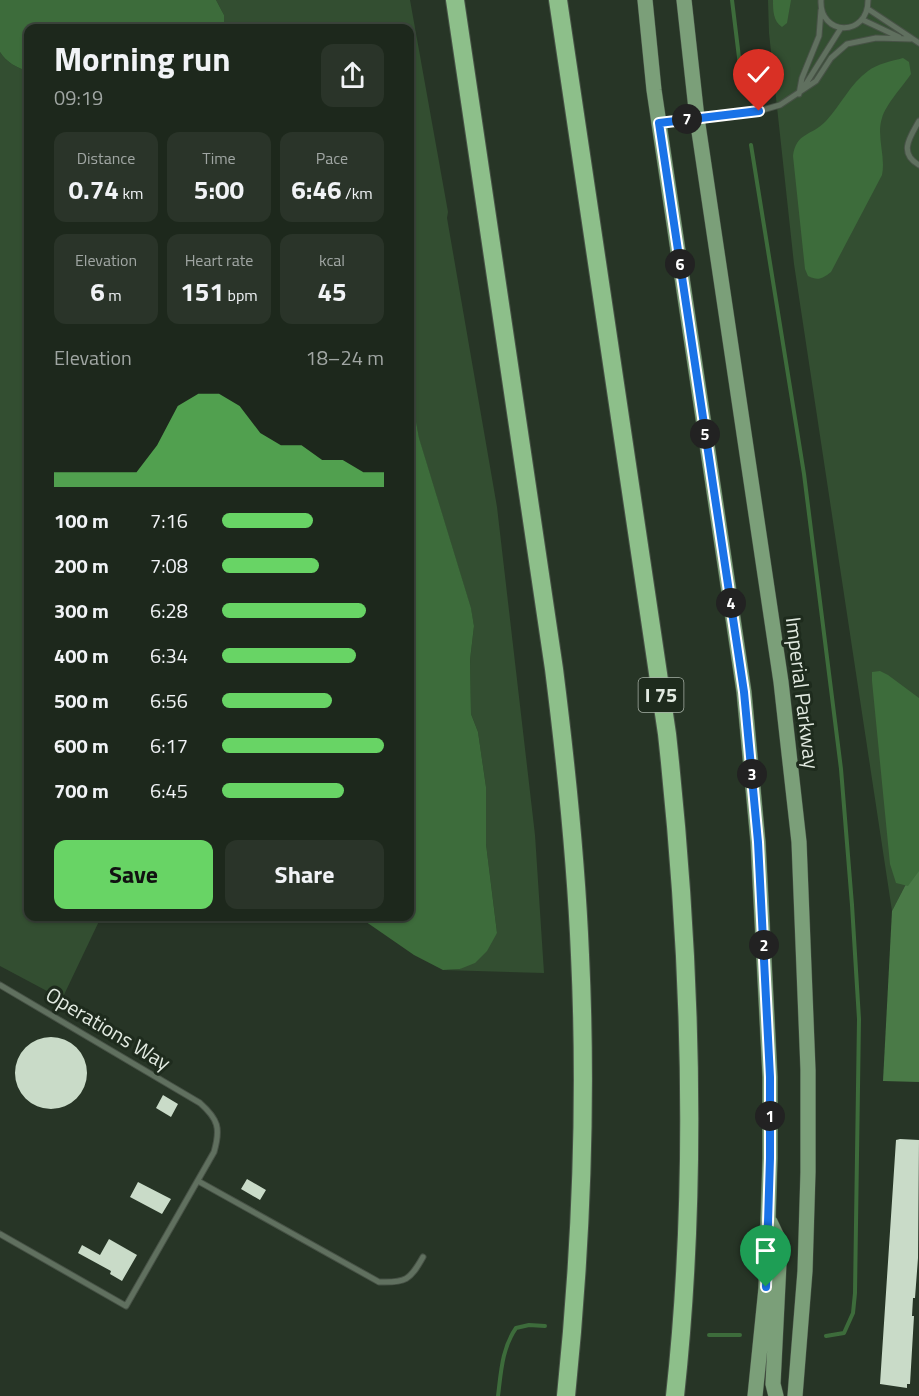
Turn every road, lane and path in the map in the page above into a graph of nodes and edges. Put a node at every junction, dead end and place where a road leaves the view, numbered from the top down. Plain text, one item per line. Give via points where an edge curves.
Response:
1 (455, 0) edge
2 (558, 0) edge
3 (645, 0) edge
4 (684, 0) edge
5 (821, 0) edge
6 (868, 0) edge
7 (868, 9) junction
8 (821, 10) junction
9 (863, 20) junction
10 (841, 27) junction
11 (903, 39) junction
12 (911, 39) junction
13 (919, 43) edge
14 (799, 94) junction
15 (697, 118) junction
16 (919, 121) edge
17 (659, 123) junction
18 (919, 165) edge
19 (0, 985) edge
20 (198, 1181) junction
21 (768, 1220) junction
22 (0, 1234) edge
23 (423, 1257) dead end
24 (566, 1396) edge
25 (675, 1396) edge
26 (755, 1396) edge
27 (776, 1396) edge
28 (795, 1396) edge

1 - 24 highway via 554,669 575,858 583,1127
2 - 25 highway, I 75 via 667,734 678,833 685,924 690,1114
3 - 17 main road
4 - 15 main road, Imperial Parkway
5 - 8 lane
6 - 7 lane
7 - 9 lane
7 - 12 lane
8 - 10 lane via 828,22
8 - 14 lane via 819,36
9 - 10 lane
9 - 11 lane
10 - 14 lane
11 - 12 lane
11 - 14 lane via 876,38 847,44 831,58 816,81
12 - 13 lane
14 - 15 lane via 759,111
15 - 17 lane
15 - 28 main road, Imperial Parkway via 781,682 799,842 808,1172
16 - 18 lane via 907,147 909,157
17 - 21 main road via 745,703 758,842 770,1077
19 - 20 lane, Operations Way via 200,1103 212,1114 218,1138
20 - 22 lane via 126,1306
20 - 23 lane via 379,1282 396,1282 413,1275
21 - 26 main road
21 - 27 main road via 780,1243 773,1384

